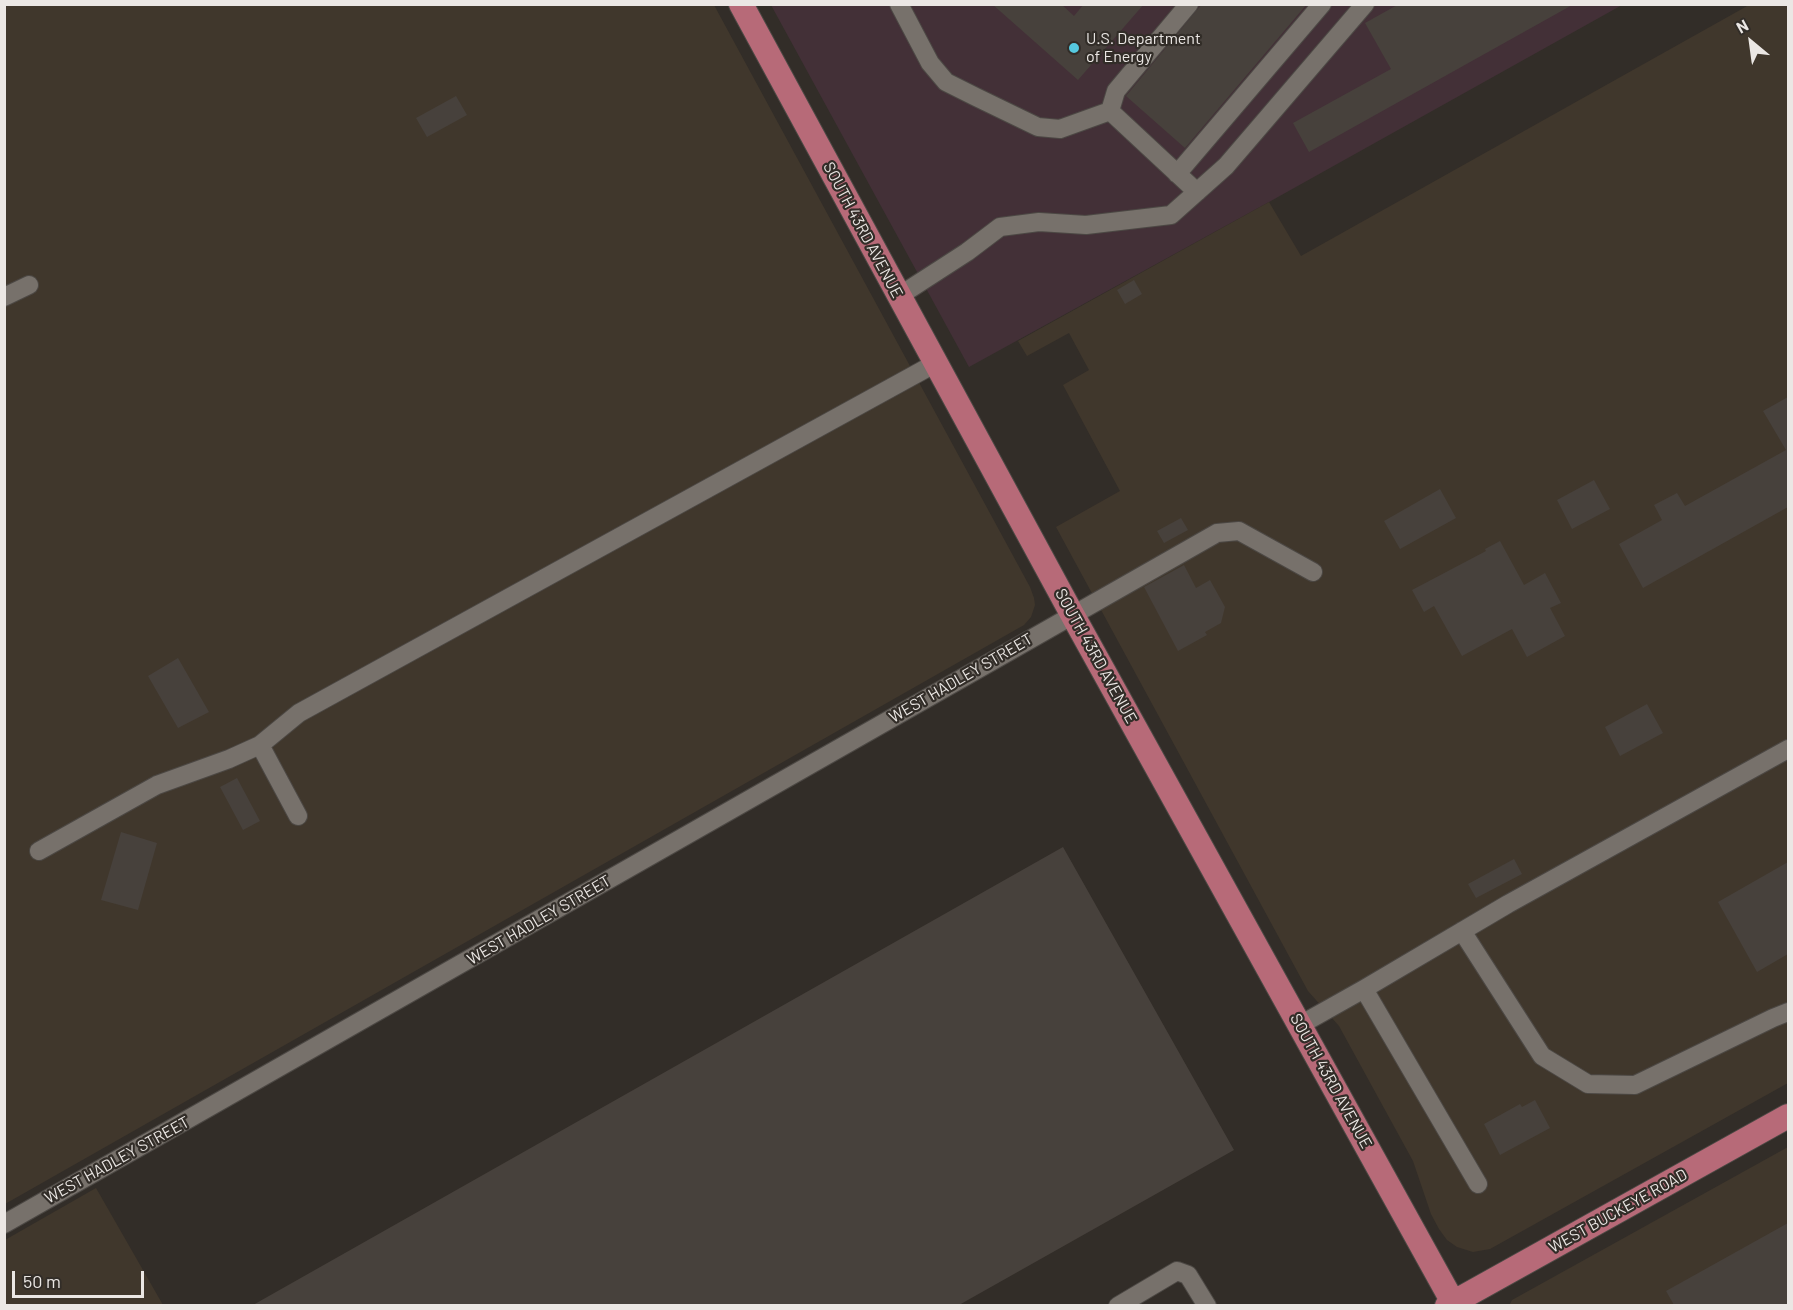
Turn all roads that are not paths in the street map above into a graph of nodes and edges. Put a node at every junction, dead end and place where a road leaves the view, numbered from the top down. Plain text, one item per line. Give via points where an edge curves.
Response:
1 (741, 4) edge
2 (899, 4) edge
3 (1189, 4) edge
4 (1322, 4) edge
5 (1365, 4) edge
6 (1110, 111) junction
7 (1177, 174) junction
8 (1197, 192) junction
9 (29, 285) dead end
10 (899, 296) junction
11 (4, 297) edge
12 (936, 363) junction
13 (1313, 572) dead end
14 (1072, 614) junction
15 (260, 745) junction
16 (1788, 749) edge
17 (298, 816) dead end
18 (39, 851) dead end
19 (1462, 932) junction
20 (1364, 989) junction
21 (1788, 1012) edge
22 (1300, 1025) junction
23 (1788, 1116) edge
24 (1478, 1184) dead end
25 (4, 1224) edge
26 (1452, 1304) edge
27 (1118, 1305) edge
28 (1207, 1305) edge

1 - 10 main road, SOUTH 43RD AVENUE
2 - 6 street via 930,63 946,82 975,97 1038,127 1060,129
3 - 6 street via 1116,91
4 - 7 street
5 - 8 street via 1226,166
6 - 7 street
7 - 8 street
8 - 10 street via 1171,214 1086,225 1038,222 1000,227
9 - 11 street
10 - 12 main road, SOUTH 43RD AVENUE
12 - 14 main road, SOUTH 43RD AVENUE
12 - 15 street via 299,713
13 - 14 street, WEST HADLEY STREET via 1239,531 1217,533
14 - 22 main road, SOUTH 43RD AVENUE
14 - 25 street, WEST HADLEY STREET
15 - 17 street
15 - 18 street via 157,786
16 - 19 street
19 - 20 street
19 - 21 street via 1542,1056 1588,1084 1635,1085
20 - 22 street
20 - 24 street
22 - 26 main road, SOUTH 43RD AVENUE
23 - 26 main road, WEST BUCKEYE ROAD
27 - 28 street via 1177,1271 1188,1275

